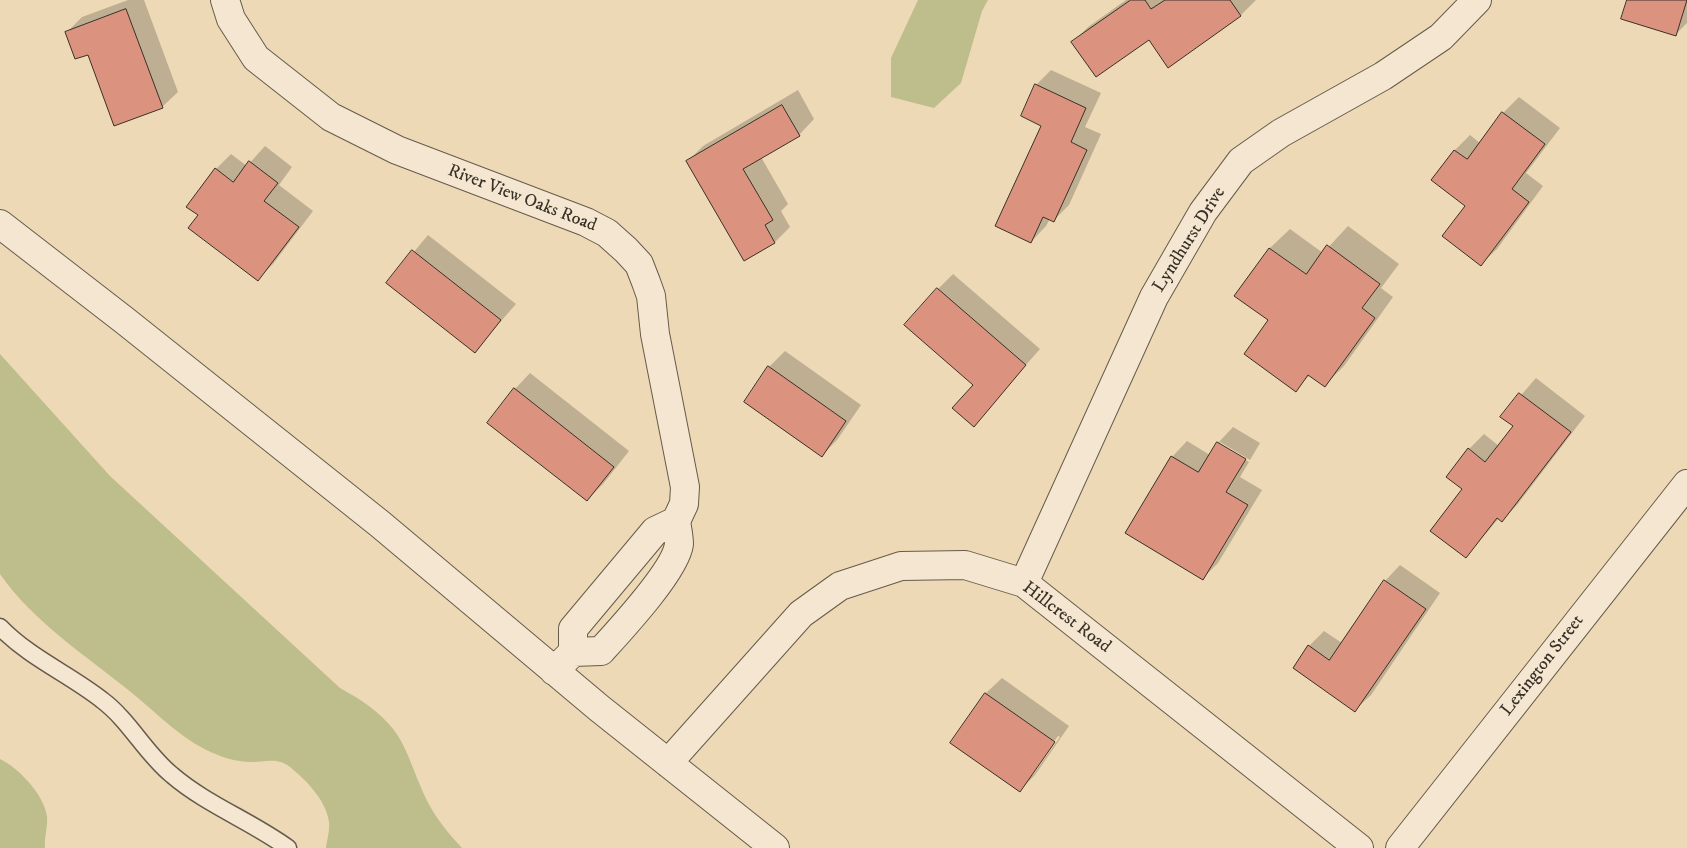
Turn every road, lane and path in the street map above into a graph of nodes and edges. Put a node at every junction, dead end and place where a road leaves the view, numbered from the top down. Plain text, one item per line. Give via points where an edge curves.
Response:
1 (225, 0) edge
2 (1477, 0) edge
3 (0, 224) edge
4 (1687, 484) edge
5 (676, 521) junction
6 (1024, 583) junction
7 (0, 627) edge
8 (573, 652) junction
9 (554, 671) junction
10 (668, 763) junction
11 (288, 848) edge
12 (775, 848) edge
13 (1359, 848) edge
14 (1400, 848) edge

1 - 5 street, River View Oaks Road via 231,19 256,58 331,117 397,150 607,232 639,264 651,296 655,334 685,487 684,504
2 - 6 street, Lyndhurst Drive via 1441,37 1383,76 1281,133 1241,161 1203,212 1154,297
3 - 9 street via 372,518
4 - 14 street, Lexington Street
5 - 8 street via 655,531 573,630
5 - 8 street via 679,545 664,575 636,611 601,651
6 - 10 street, Hillcrest Road via 965,565 901,566 840,586 801,614
6 - 13 street, Hillcrest Road
7 - 11 lane via 29,653 108,705 127,723 158,764 183,784 257,826
8 - 9 street
9 - 10 street
10 - 12 street

